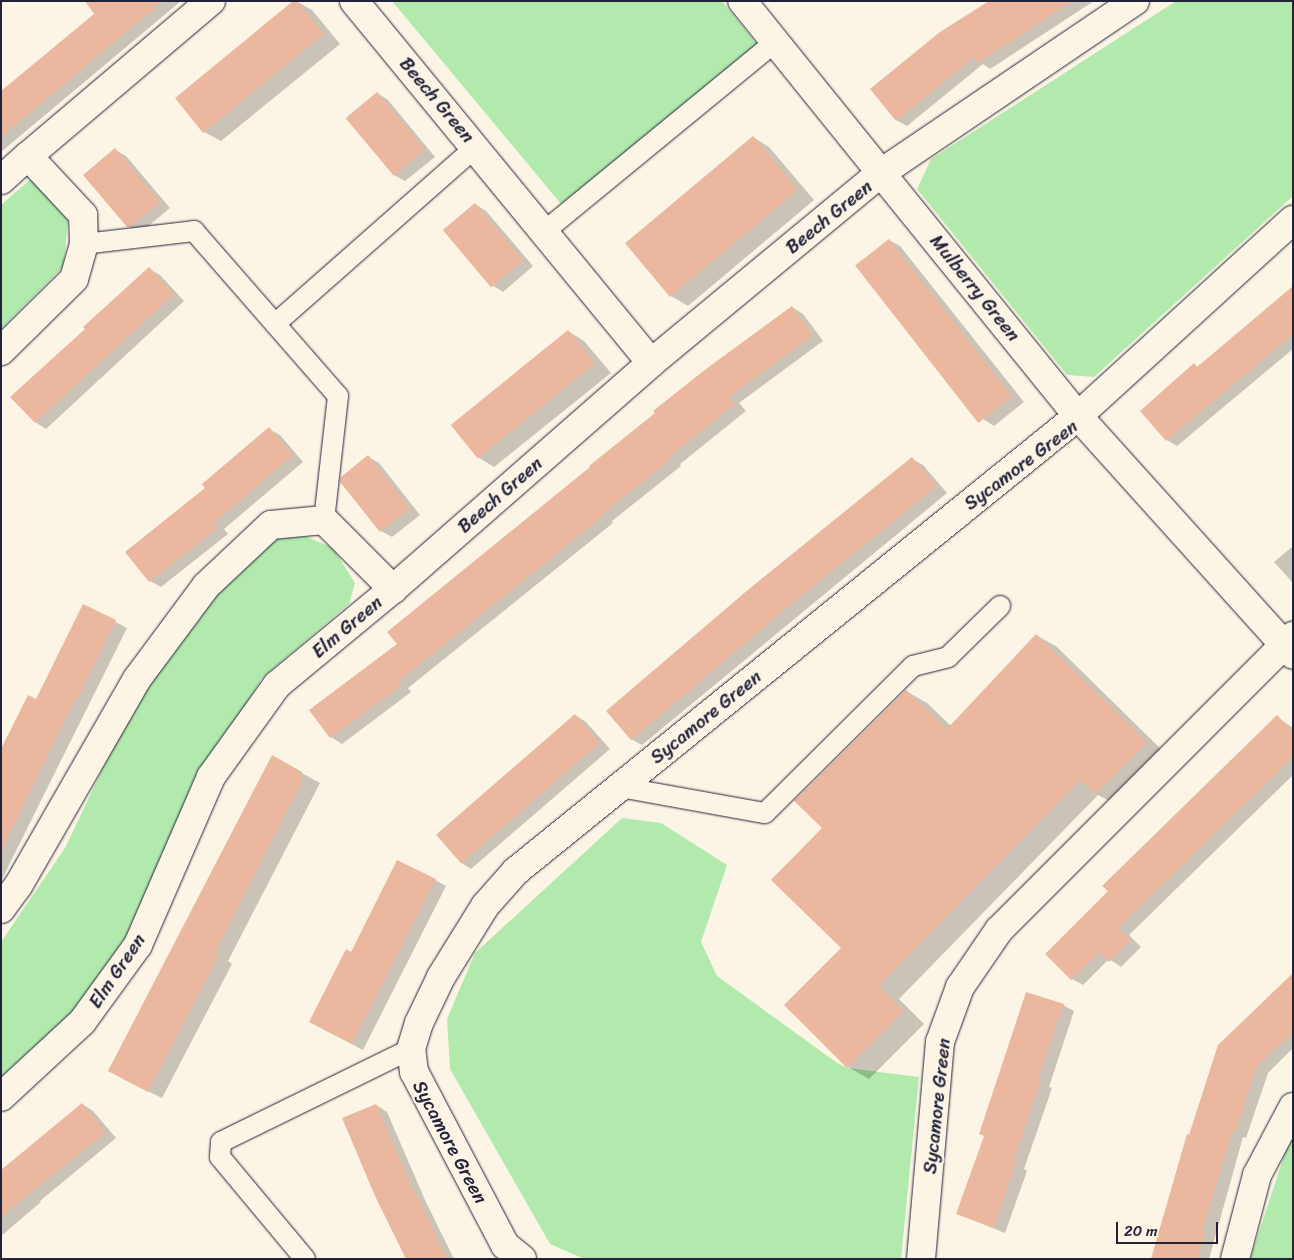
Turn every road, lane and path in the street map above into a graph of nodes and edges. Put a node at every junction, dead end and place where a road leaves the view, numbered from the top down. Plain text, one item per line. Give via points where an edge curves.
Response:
1 (211, 1) edge
2 (354, 1) edge
3 (742, 1) edge
4 (1135, 1) edge
5 (775, 42) junction
6 (476, 147) junction
7 (28, 156) junction
8 (881, 173) junction
9 (1, 180) edge
10 (1293, 220) edge
11 (544, 231) junction
12 (84, 244) junction
13 (275, 324) junction
14 (1, 352) edge
15 (651, 362) junction
16 (1078, 416) junction
17 (324, 520) junction
18 (393, 589) junction
19 (1000, 606) dead end
20 (1290, 645) edge
21 (620, 787) junction
22 (1, 909) edge
23 (411, 1049) junction
24 (1, 1097) edge
25 (1293, 1107) edge
26 (305, 1259) edge
27 (522, 1259) edge
28 (922, 1259) edge
29 (1235, 1259) edge

1 - 7 street
2 - 6 street, Beech Green
3 - 5 street, Beech Green
4 - 8 street
5 - 8 street, Beech Green
5 - 11 lane
6 - 11 street, Beech Green
6 - 13 lane
7 - 9 street
7 - 12 street via 83,215
8 - 15 street, Beech Green
8 - 16 street, Mulberry Green
10 - 16 street
11 - 15 street, Beech Green
12 - 13 lane via 194,231
12 - 14 street via 74,279
13 - 17 lane via 338,396
15 - 18 street, Beech Green
16 - 20 street, Sycamore Green
16 - 21 street, Sycamore Green
17 - 18 street, Elm Green
17 - 22 street via 271,525 206,586 137,679 18,886
18 - 24 street, Elm Green via 277,685 211,777 138,945 82,1022
19 - 21 lane via 948,657 913,666 765,813
20 - 28 street, Sycamore Green via 999,930 960,986 940,1042
21 - 23 street, Sycamore Green via 516,871 485,906 440,977
23 - 26 lane via 221,1142 220,1157
23 - 27 street, Sycamore Green via 414,1072 505,1245
25 - 29 street via 1257,1175

